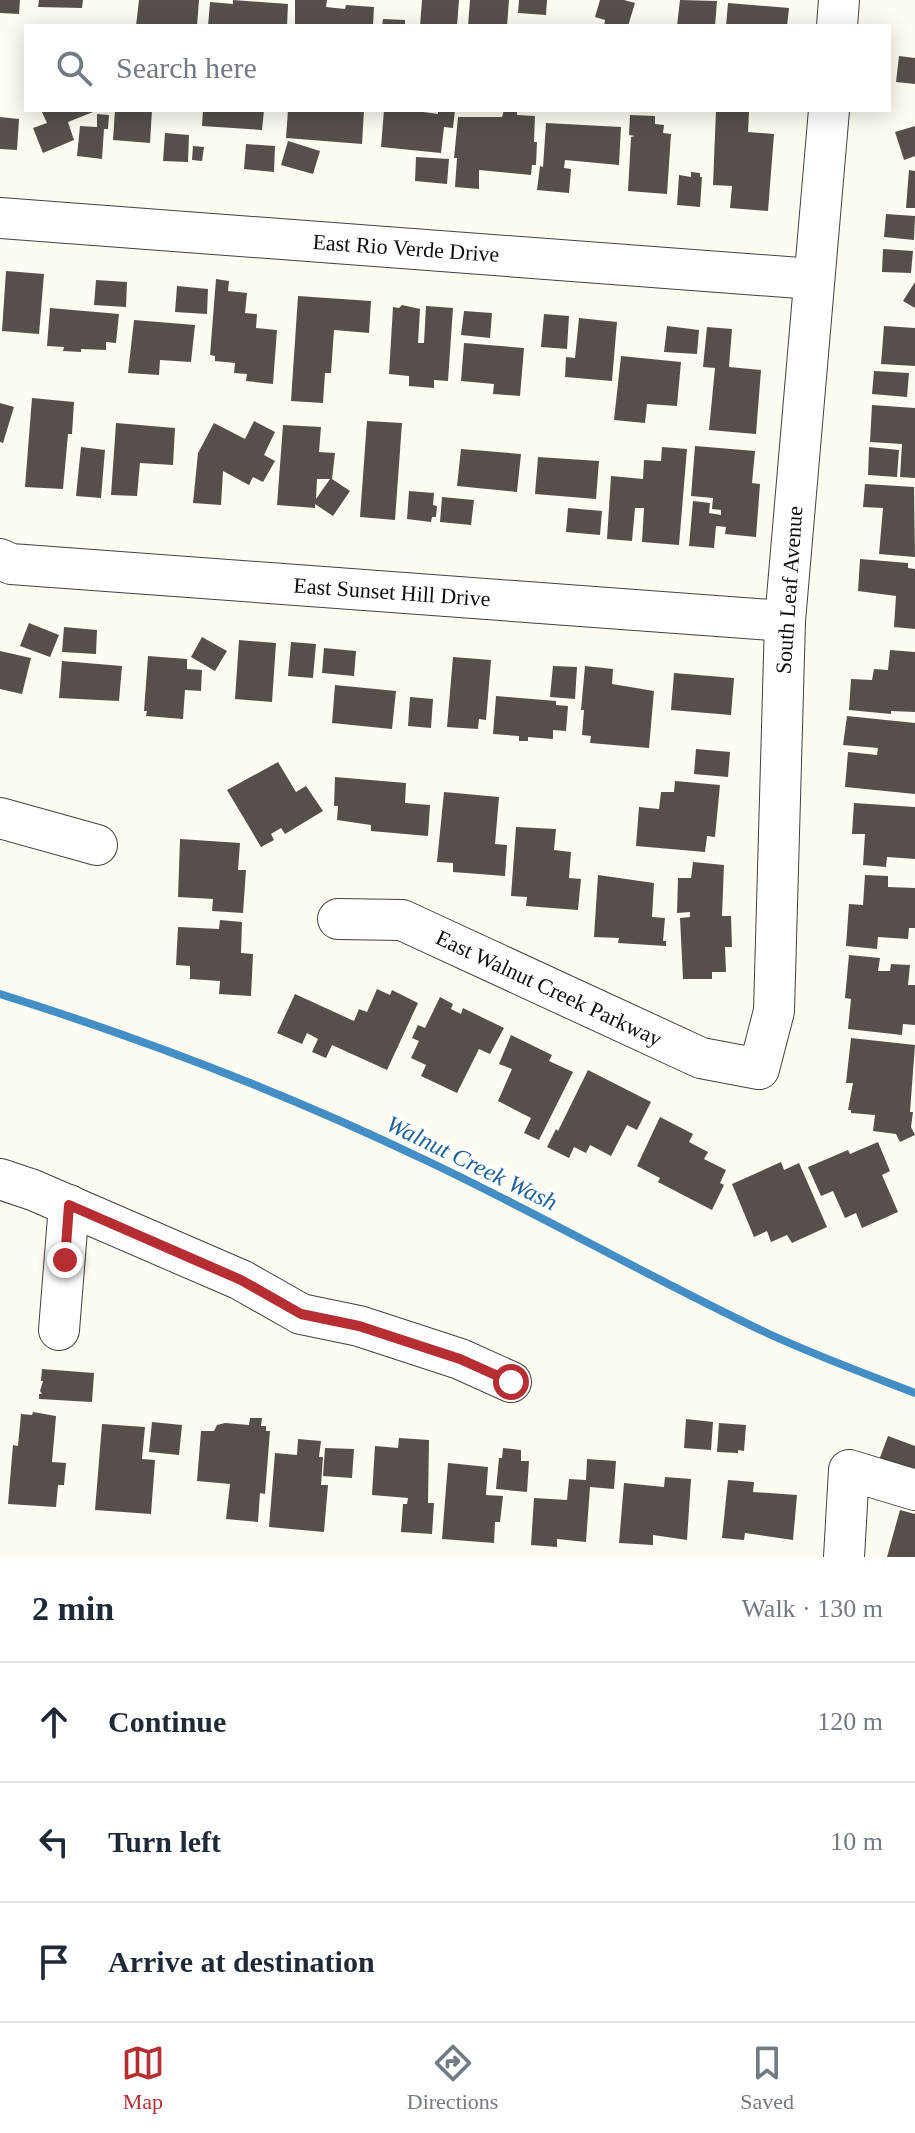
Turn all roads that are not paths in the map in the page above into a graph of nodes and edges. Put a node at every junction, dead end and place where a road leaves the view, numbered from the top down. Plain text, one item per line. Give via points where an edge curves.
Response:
1 (839, 0) edge
2 (837, 24) edge
3 (829, 112) edge
4 (0, 218) edge
5 (813, 279) junction
6 (0, 559) edge
7 (785, 621) junction
8 (0, 818) edge
9 (97, 845) dead end
10 (338, 919) dead end
11 (759, 1069) joint
12 (0, 1179) edge
13 (69, 1205) junction
14 (59, 1330) dead end
15 (511, 1382) dead end
16 (915, 1490) edge
17 (844, 1557) edge

1 - 2 street
3 - 5 street, South Leaf Avenue
4 - 5 street, East Rio Verde Drive
5 - 7 street, South Leaf Avenue
6 - 7 street, East Sunset Hill Drive via 11,564
7 - 11 street, South Leaf Avenue via 774,1011
8 - 9 street
10 - 11 street, East Walnut Creek Parkway via 402,920 701,1058
12 - 13 street
13 - 14 street
13 - 15 street via 241,1280 301,1314 431,1349
16 - 17 street via 849,1470

